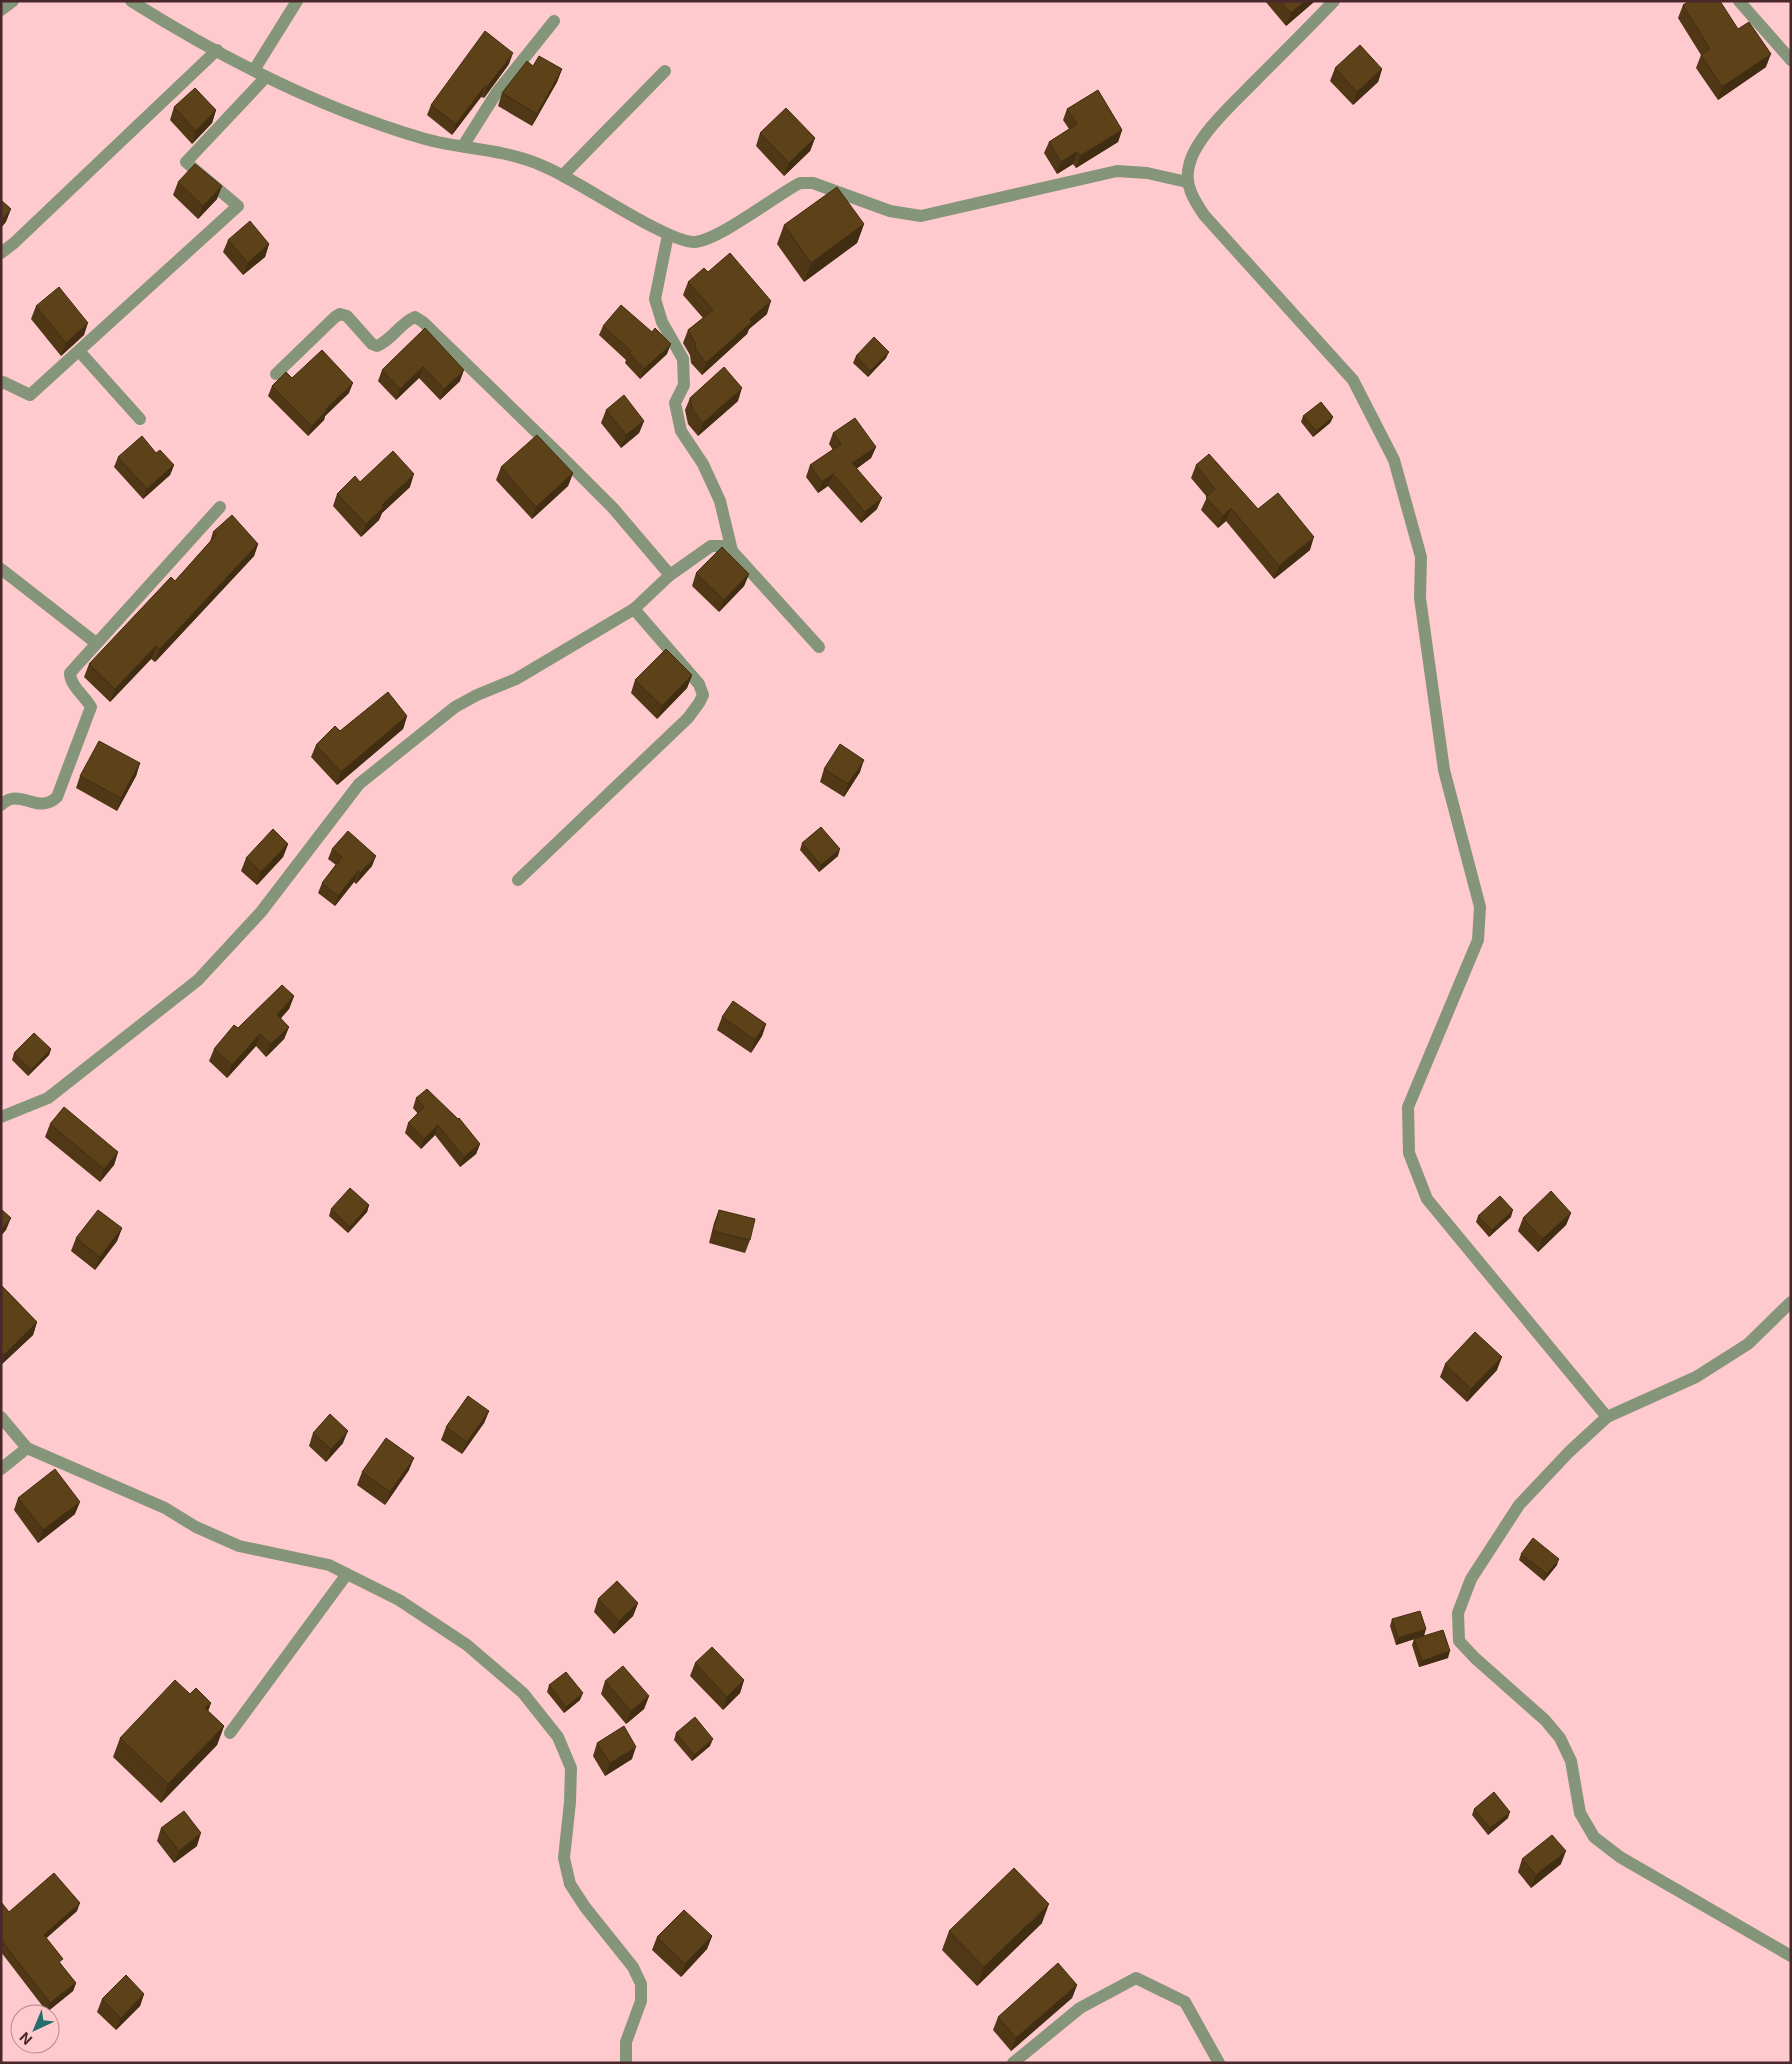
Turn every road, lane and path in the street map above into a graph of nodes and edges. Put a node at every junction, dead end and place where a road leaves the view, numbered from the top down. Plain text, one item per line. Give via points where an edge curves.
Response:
1 (13, 1) edge
2 (131, 1) edge
3 (297, 1) edge
4 (1334, 1) edge
5 (1740, 1) edge
6 (1, 10) edge
7 (554, 21) dead end
8 (217, 50) junction
9 (1791, 60) edge
10 (254, 70) junction
11 (666, 71) dead end
12 (266, 77) junction
13 (463, 146) junction
14 (563, 175) junction
15 (1188, 182) junction
16 (668, 235) junction
17 (1, 253) edge
18 (79, 350) junction
19 (276, 374) dead end
20 (1, 384) edge
21 (140, 419) dead end
22 (220, 507) dead end
23 (732, 551) junction
24 (1, 569) edge
25 (670, 574) junction
26 (634, 610) junction
27 (96, 643) junction
28 (819, 647) dead end
29 (1, 805) edge
30 (518, 880) dead end
31 (1, 1117) edge
32 (1791, 1302) edge
33 (1, 1417) edge
34 (1607, 1417) junction
35 (28, 1448) junction
36 (1, 1469) edge
37 (347, 1574) junction
38 (230, 1733) dead end
39 (1791, 1956) edge
40 (626, 2063) edge
41 (1013, 2063) edge
42 (1219, 2063) edge

1 - 6 street
2 - 8 street
3 - 10 street
4 - 15 street via 1215,122 1193,153 1188,167
5 - 9 street
7 - 13 street via 496,92
8 - 10 street
8 - 17 street
10 - 12 street
11 - 14 street
12 - 13 street via 360,117 426,139
12 - 18 street via 186,162 238,206
13 - 14 street via 533,162
14 - 16 street
15 - 16 street via 1148,173 1117,171 921,216 890,211 812,183 800,183 715,235 694,242
15 - 34 street via 1204,215 1353,380 1394,460 1421,557 1420,598 1444,770 1480,907 1478,940 1408,1107 1409,1153 1427,1198
16 - 23 street via 655,299 662,322 683,359 684,385 675,403 681,431 703,464 720,502
18 - 20 street via 30,395 3,382
18 - 21 street
19 - 25 street via 340,314 347,316 377,346 415,317 560,454 613,508
22 - 27 street
23 - 25 street via 724,546 711,546
23 - 28 street
24 - 27 street
25 - 26 street
26 - 30 street via 700,684 703,695 688,718
26 - 31 street via 516,679 464,700 383,764 359,784 261,912 198,980 48,1098
27 - 29 street via 70,673 71,681 91,707 57,797 42,805 18,798 10,798
32 - 34 street via 1748,1344 1696,1377
33 - 35 street
34 - 39 street via 1519,1505 1471,1579 1458,1612 1460,1641 1560,1738 1571,1761 1580,1814 1594,1837 1620,1857
35 - 36 street
35 - 37 street via 165,1508 196,1527 239,1546 328,1565
37 - 38 street
37 - 40 street via 399,1600 468,1645 523,1694 558,1737 571,1768 564,1858 570,1884 585,1908 633,1967 641,1984 641,2000 626,2042
41 - 42 street via 1080,2008 1136,1978 1186,2002

